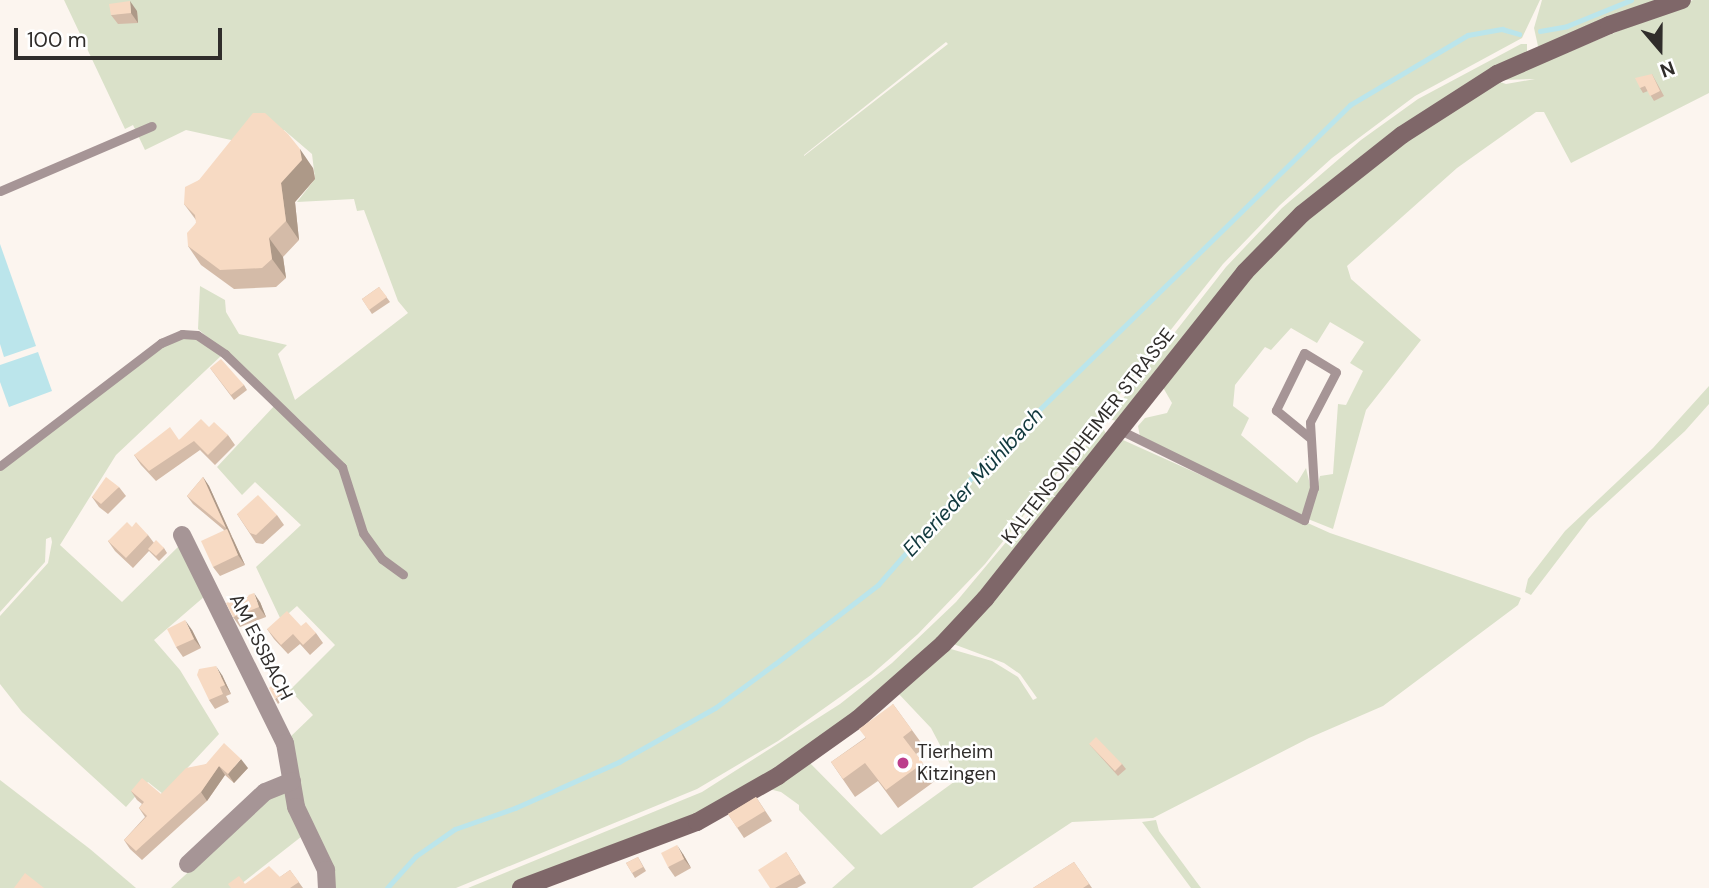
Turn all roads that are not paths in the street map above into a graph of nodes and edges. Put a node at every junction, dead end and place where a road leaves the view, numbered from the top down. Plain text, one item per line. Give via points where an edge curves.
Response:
1 (1682, 0) edge
2 (152, 126) dead end
3 (0, 191) edge
4 (1120, 430) junction
5 (1309, 437) junction
6 (0, 466) edge
7 (182, 535) dead end
8 (404, 574) dead end
9 (292, 781) junction
10 (188, 864) dead end
11 (327, 888) edge
12 (521, 888) edge

1 - 4 main road, KALTENSONDHEIMER STRASSE via 1609,24 1497,74 1367,160 1302,214 1245,272
2 - 3 lane
4 - 5 lane via 1304,520 1314,488
4 - 12 main road, KALTENSONDHEIMER STRASSE via 985,599 935,652 858,719 778,776 697,822
5 - 5 lane via 1310,422 1336,373 1304,353 1276,410
6 - 8 lane via 161,343 182,334 197,335 225,354 337,461 345,471 362,533 382,559
7 - 9 street, AM ESSBACH via 285,743
9 - 10 street via 265,792
9 - 11 street, AM ESSBACH via 296,807 326,870

